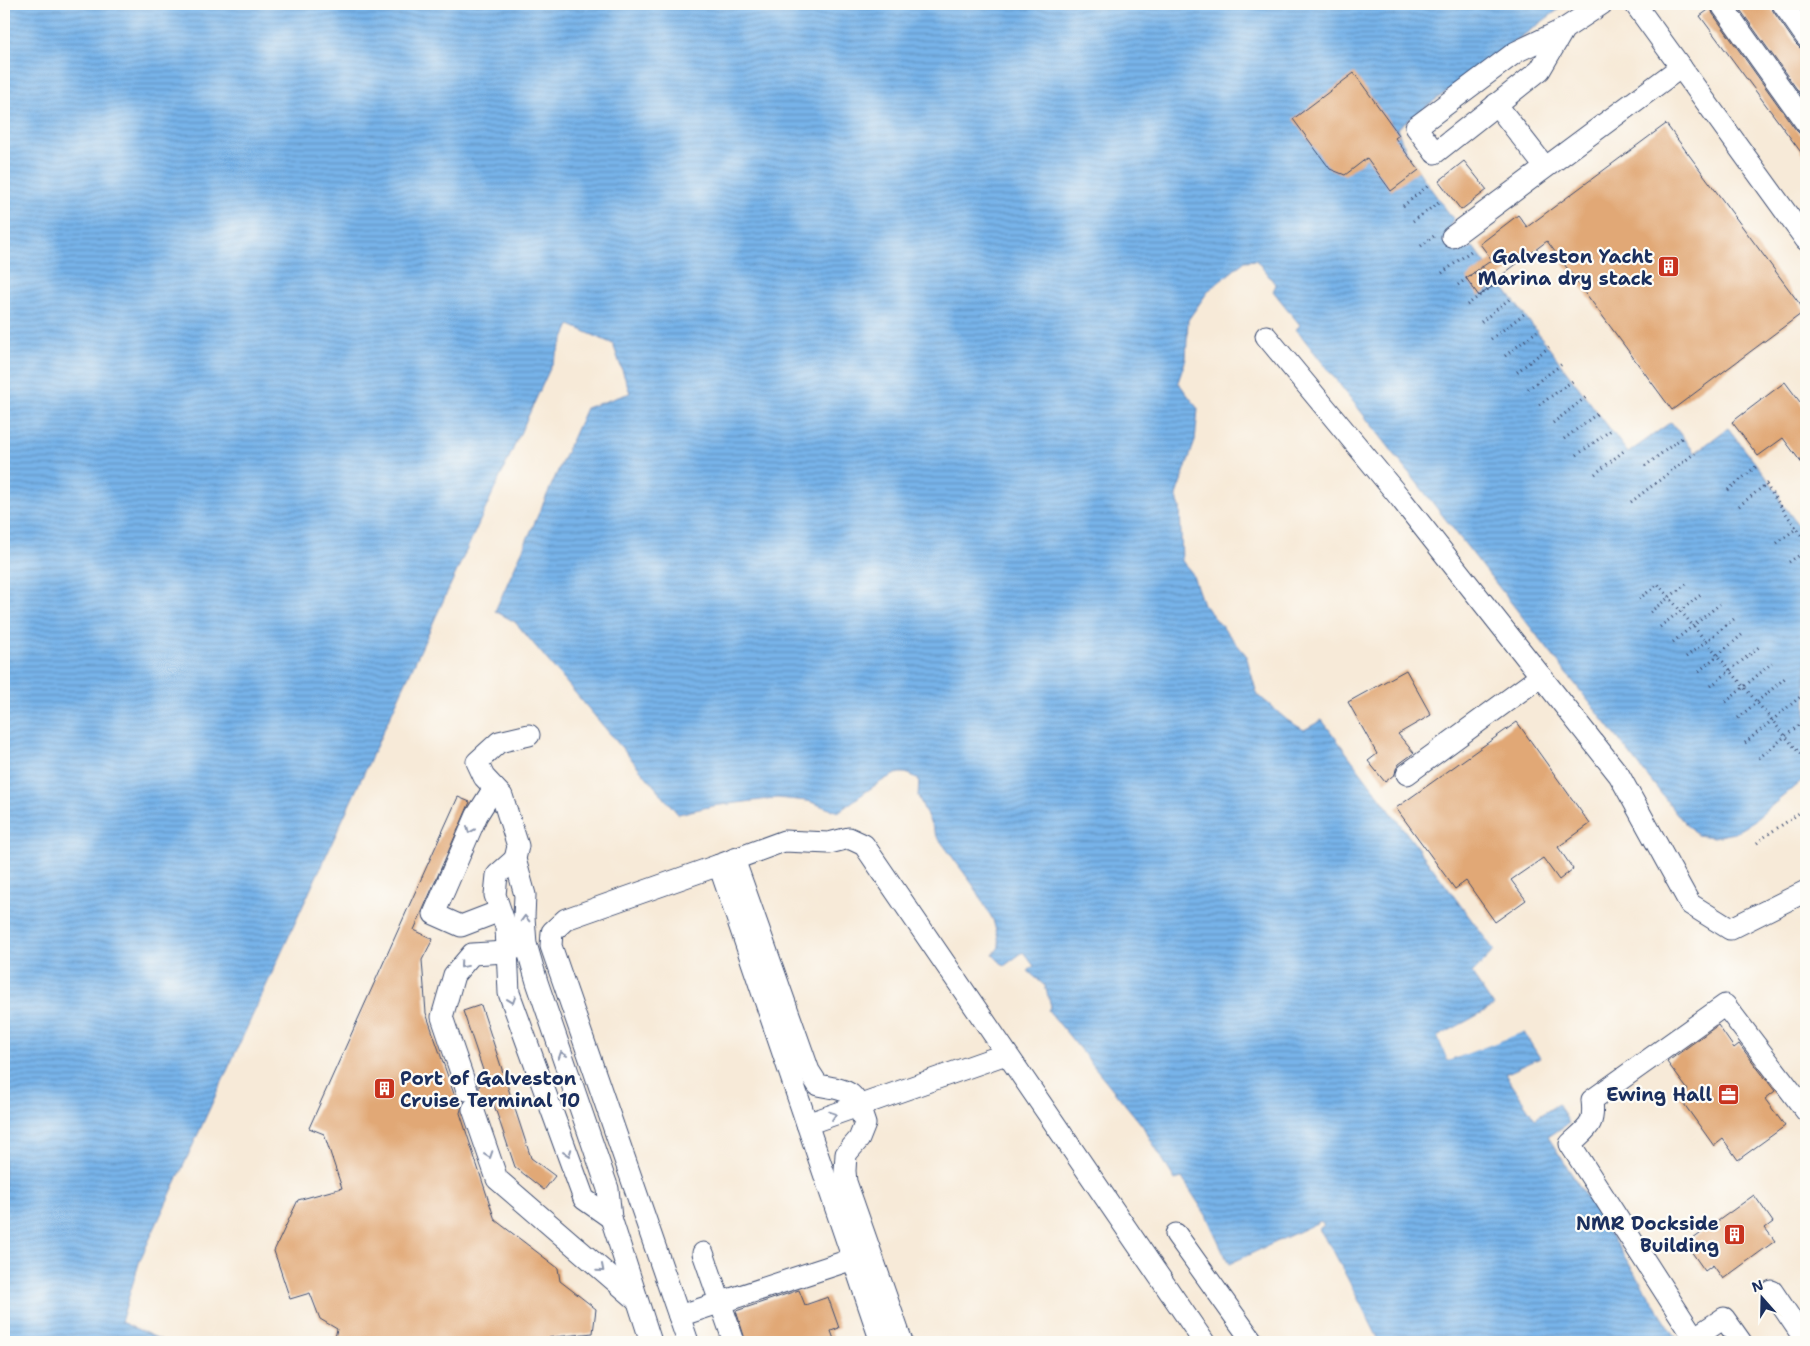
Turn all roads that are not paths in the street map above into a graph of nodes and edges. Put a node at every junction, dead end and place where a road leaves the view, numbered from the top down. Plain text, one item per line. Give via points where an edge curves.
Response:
1 (1602, 4) edge
2 (1635, 4) edge
3 (1783, 4) edge
4 (1723, 7) dead end
5 (1564, 29) junction
6 (1806, 37) edge
7 (1681, 67) junction
8 (1496, 104) junction
9 (1806, 123) edge
10 (1545, 167) junction
11 (1452, 237) dead end
12 (1806, 240) edge
13 (1266, 336) dead end
14 (1541, 676) junction
15 (529, 735) dead end
16 (1407, 774) dead end
17 (494, 788) junction
18 (515, 860) junction
19 (727, 862) junction
20 (1806, 891) edge
21 (500, 911) junction
22 (526, 944) junction
23 (506, 952) junction
24 (1006, 1054) junction
25 (859, 1106) junction
26 (1806, 1111) edge
27 (807, 1124) junction
28 (611, 1218) junction
29 (1176, 1234) dead end
30 (704, 1253) dead end
31 (853, 1259) junction
32 (1772, 1291) dead end
33 (637, 1300) junction
34 (720, 1302) junction
35 (679, 1316) junction
36 (1695, 1340) edge
37 (1806, 1341) edge
38 (651, 1342) edge
39 (688, 1342) edge
40 (734, 1342) edge
41 (882, 1342) edge
42 (902, 1342) edge
43 (1204, 1342) edge
44 (1253, 1342) edge
45 (1741, 1342) edge

1 - 5 street
2 - 7 street
3 - 6 street
4 - 9 street
5 - 8 street via 1540,70
5 - 8 street via 1516,52 1416,127 1435,153
7 - 10 street
7 - 12 street
8 - 10 street
10 - 11 street
13 - 14 street
14 - 16 street
14 - 20 street via 1619,775 1690,904 1730,929
15 - 17 street via 499,742 477,762
17 - 18 street via 502,796 518,846
17 -> 21 street via 477,815 434,914 461,926
18 - 21 street via 497,875 495,895
22 -> 18 street via 526,895
19 - 24 street via 784,841 829,843 849,838 864,845
19 - 25 street via 809,1071 818,1085 842,1089 856,1098
19 - 27 street
19 - 35 street via 566,920 552,932 552,946
21 - 23 street via 506,927
22 - 23 street
28 -> 22 street via 608,1188
23 -> 28 street via 509,994 584,1199
23 -> 33 street via 472,954 454,975 442,1017 497,1179
24 - 25 street
24 - 43 street
27 -> 25 street
25 - 42 street via 866,1124 846,1154 846,1182
26 - 36 street via 1725,1005 1592,1100 1594,1114 1591,1124 1570,1144
27 - 31 street
28 - 33 street
29 - 44 street
30 - 34 street
31 - 34 street
31 - 41 street
32 - 37 street
33 - 38 street
34 - 35 street
34 - 40 street
35 - 39 street
36 - 45 street via 1724,1318

